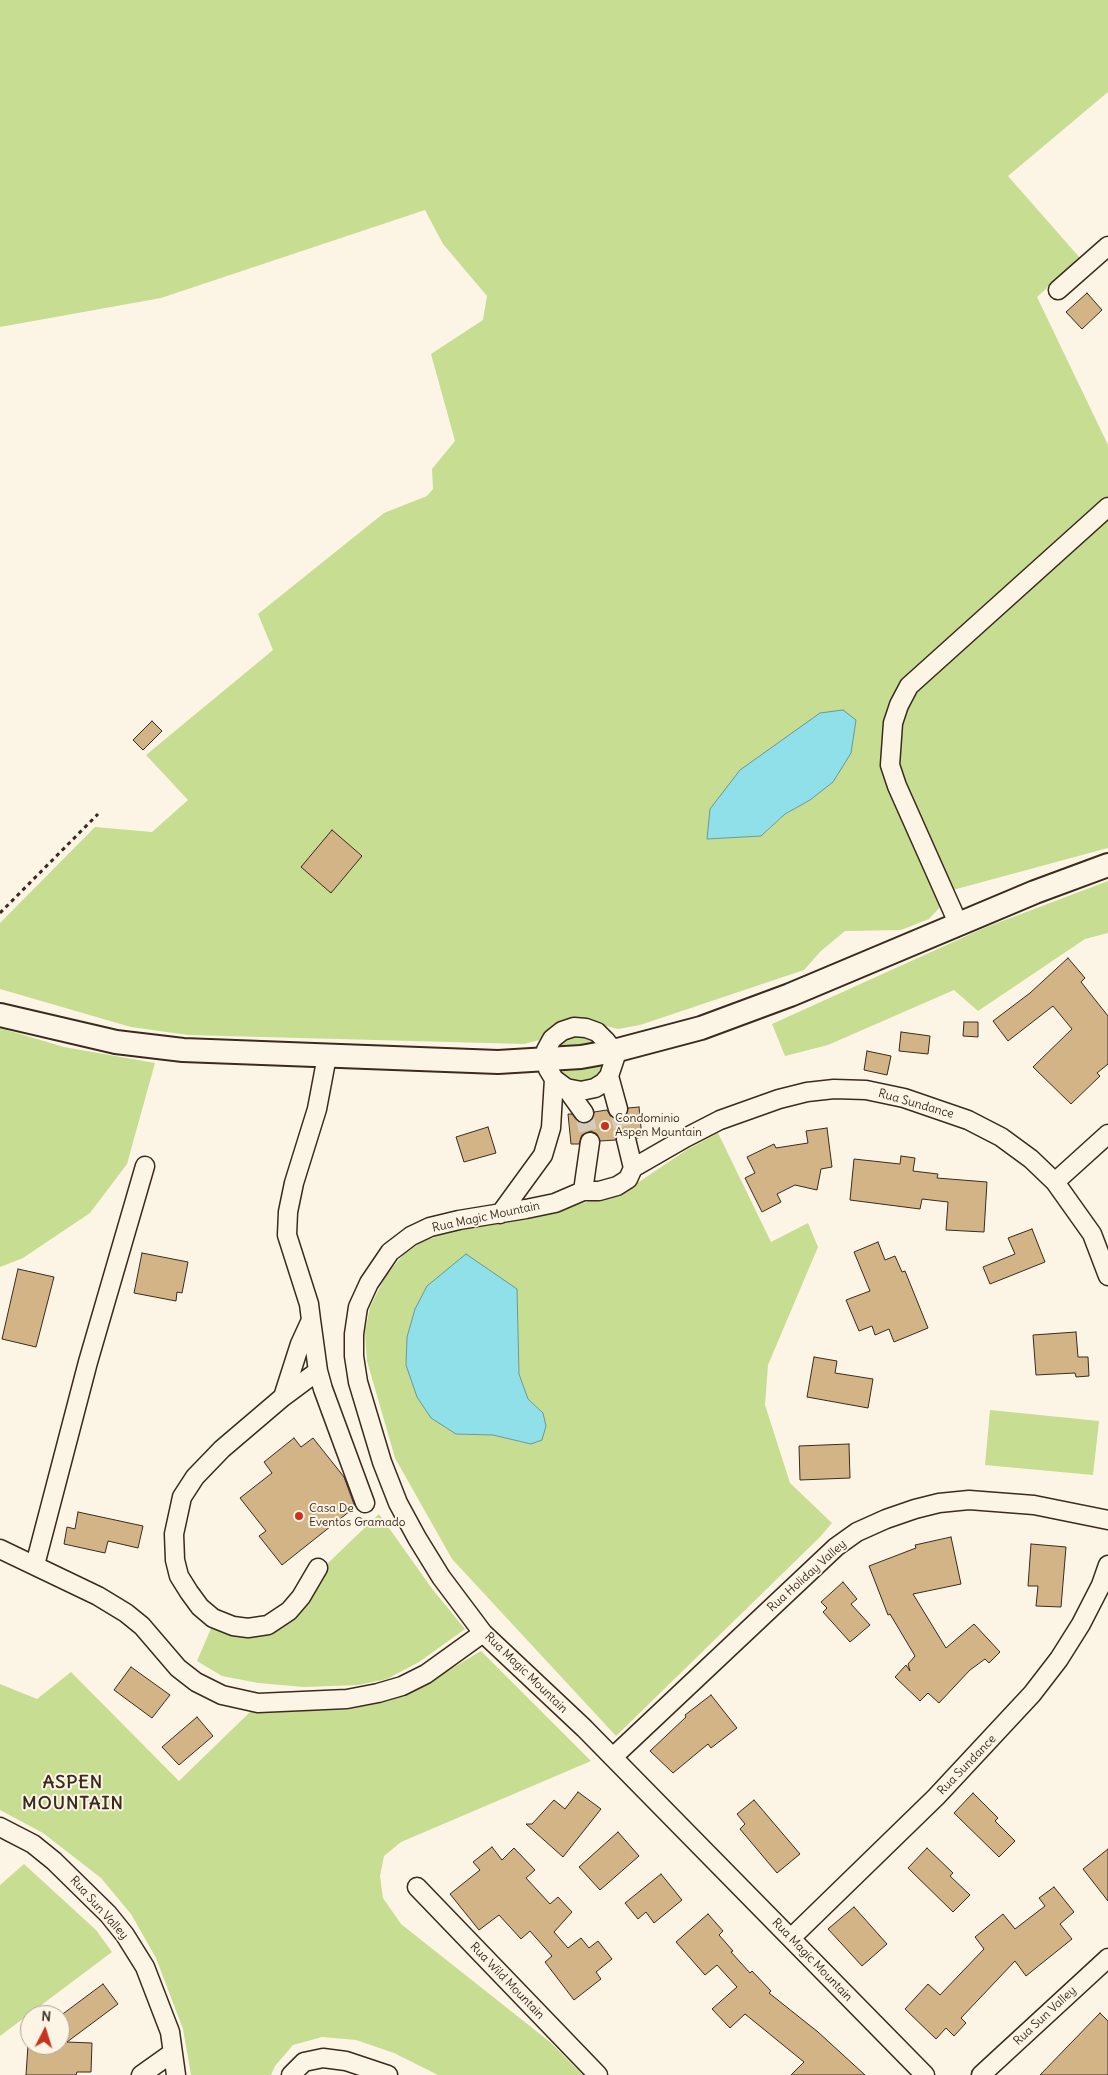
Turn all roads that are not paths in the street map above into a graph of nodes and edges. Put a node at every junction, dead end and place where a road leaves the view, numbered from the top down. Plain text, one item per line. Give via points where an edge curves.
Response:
1 (1106, 251) edge
2 (1058, 290) dead end
3 (1108, 507) edge
4 (1108, 865) edge
5 (958, 924) junction
6 (0, 1015) edge
7 (614, 1052) junction
8 (327, 1056) junction
9 (556, 1076) junction
10 (609, 1076) junction
11 (618, 1109) tunnel mouth
12 (584, 1113) tunnel mouth
13 (1108, 1134) edge
14 (626, 1139) tunnel mouth
15 (590, 1142) tunnel mouth
16 (145, 1166) dead end
17 (633, 1168) junction
18 (1055, 1182) junction
19 (583, 1191) junction
20 (500, 1214) junction
21 (1108, 1276) edge
22 (311, 1320) junction
23 (318, 1371) junction
24 (284, 1396) junction
25 (366, 1503) dead end
26 (1108, 1520) edge
27 (0, 1549) edge
28 (35, 1565) junction
29 (1108, 1565) edge
30 (318, 1568) dead end
31 (483, 1632) junction
32 (613, 1757) junction
33 (0, 1827) edge
34 (417, 1887) dead end
35 (791, 1938) junction
36 (1108, 1958) edge
37 (172, 2053) junction
38 (141, 2075) edge
39 (176, 2075) edge
40 (291, 2075) edge
41 (388, 2075) edge
42 (598, 2075) edge
43 (925, 2075) edge
44 (981, 2075) edge

1 - 2 street
3 - 5 street via 909,686 899,705 893,724 890,765
4 - 5 main road
5 - 7 main road via 790,995 701,1028
6 - 8 main road via 143,1046
7 - 9 main road
7 - 9 street via 597,1032 574,1027 562,1031 546,1050
7 - 10 street
8 - 9 main road via 498,1062
8 - 22 street via 317,1109 288,1212 287,1235
9 - 10 street via 581,1091 595,1088
9 - 12 street
9 - 20 street via 551,1128 543,1155
10 - 11 street
13 - 18 street
14 - 17 street
15 - 19 street
16 - 28 street via 88,1362
17 - 18 street, Rua Sundance via 720,1120 779,1099 834,1089 866,1090 904,1098 968,1120 1001,1137
17 - 19 street, Rua Sundance via 628,1179 618,1186
18 - 21 street, Rua Sundance via 1092,1234
19 - 20 street, Rua Magic Mountain via 555,1203
20 - 31 street, Rua Magic Mountain via 430,1227 390,1252 369,1283 358,1307 354,1334 358,1382 398,1503 441,1577
22 - 23 street
22 - 24 street
23 - 24 street
23 - 25 street
24 - 30 street via 222,1449 182,1497 176,1517 174,1560 179,1576 200,1607 213,1618 248,1628 268,1625 289,1611
26 - 32 street, Rua Holiday Valley via 1034,1505 969,1500 939,1503 886,1518 836,1547
27 - 28 street
28 - 31 street via 126,1613 142,1626 178,1668 196,1682 222,1695 258,1703 347,1699 402,1686 426,1674
29 - 35 street, Rua Sundance via 1081,1624 1032,1694 936,1797
31 - 32 street, Rua Magic Mountain
32 - 35 street, Rua Magic Mountain
33 - 37 street, Rua Sun Valley via 33,1844 54,1861 126,1935 157,1997 170,2032
34 - 42 street, Rua Wild Mountain
35 - 43 street, Rua Magic Mountain
36 - 44 street, Rua Sun Valley
37 - 38 street
37 - 39 street, Rua Sun Valley
40 - 41 street via 304,2062 323,2058 346,2061

